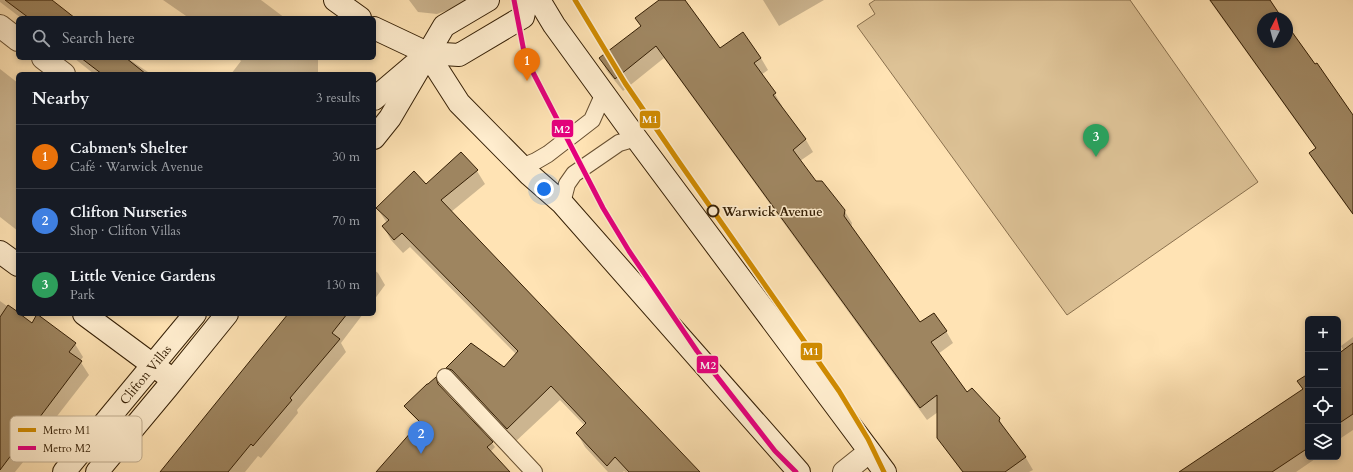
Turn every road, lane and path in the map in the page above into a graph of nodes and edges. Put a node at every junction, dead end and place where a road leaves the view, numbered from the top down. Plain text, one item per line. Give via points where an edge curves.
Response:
1 (335, 0) edge
2 (488, 0) edge
3 (528, 0) edge
4 (539, 0) edge
5 (357, 16) edge
6 (0, 26) edge
7 (376, 29) edge
8 (16, 38) edge
9 (427, 54) junction
10 (45, 60) edge
11 (61, 72) edge
12 (604, 93) junction
13 (376, 97) edge
14 (376, 136) edge
15 (636, 138) junction
16 (521, 167) junction
17 (562, 203) junction
18 (0, 252) edge
19 (16, 264) edge
20 (87, 316) edge
21 (193, 316) edge
22 (225, 316) edge
23 (153, 365) junction
24 (445, 377) dead end
25 (174, 381) junction
26 (111, 416) edge
27 (142, 419) edge
28 (869, 452) junction
29 (72, 462) edge
30 (105, 462) edge
31 (64, 472) edge
32 (97, 472) edge
33 (534, 472) edge
34 (799, 472) edge
35 (844, 472) edge
36 (885, 472) edge

1 - 5 street
2 - 9 street via 444,26
3 - 9 street via 523,17 459,55
4 - 12 street via 554,25
6 - 8 street
7 - 9 street
9 - 13 street
9 - 14 street via 390,118
9 - 16 street via 459,103
10 - 11 street
12 - 15 street
12 - 16 lane via 592,120 548,154
15 - 17 lane via 619,143 574,174 567,184
15 - 28 street
16 - 17 street
17 - 34 street
18 - 19 street
20 - 23 street
21 - 23 street, Clifton Villas
22 - 25 street, Clifton Villas
23 - 25 street
23 - 26 street, Clifton Villas
24 - 33 lane
25 - 27 street, Clifton Villas
28 - 35 street
28 - 36 street
29 - 31 street, Clifton Villas
30 - 32 street, Clifton Villas

